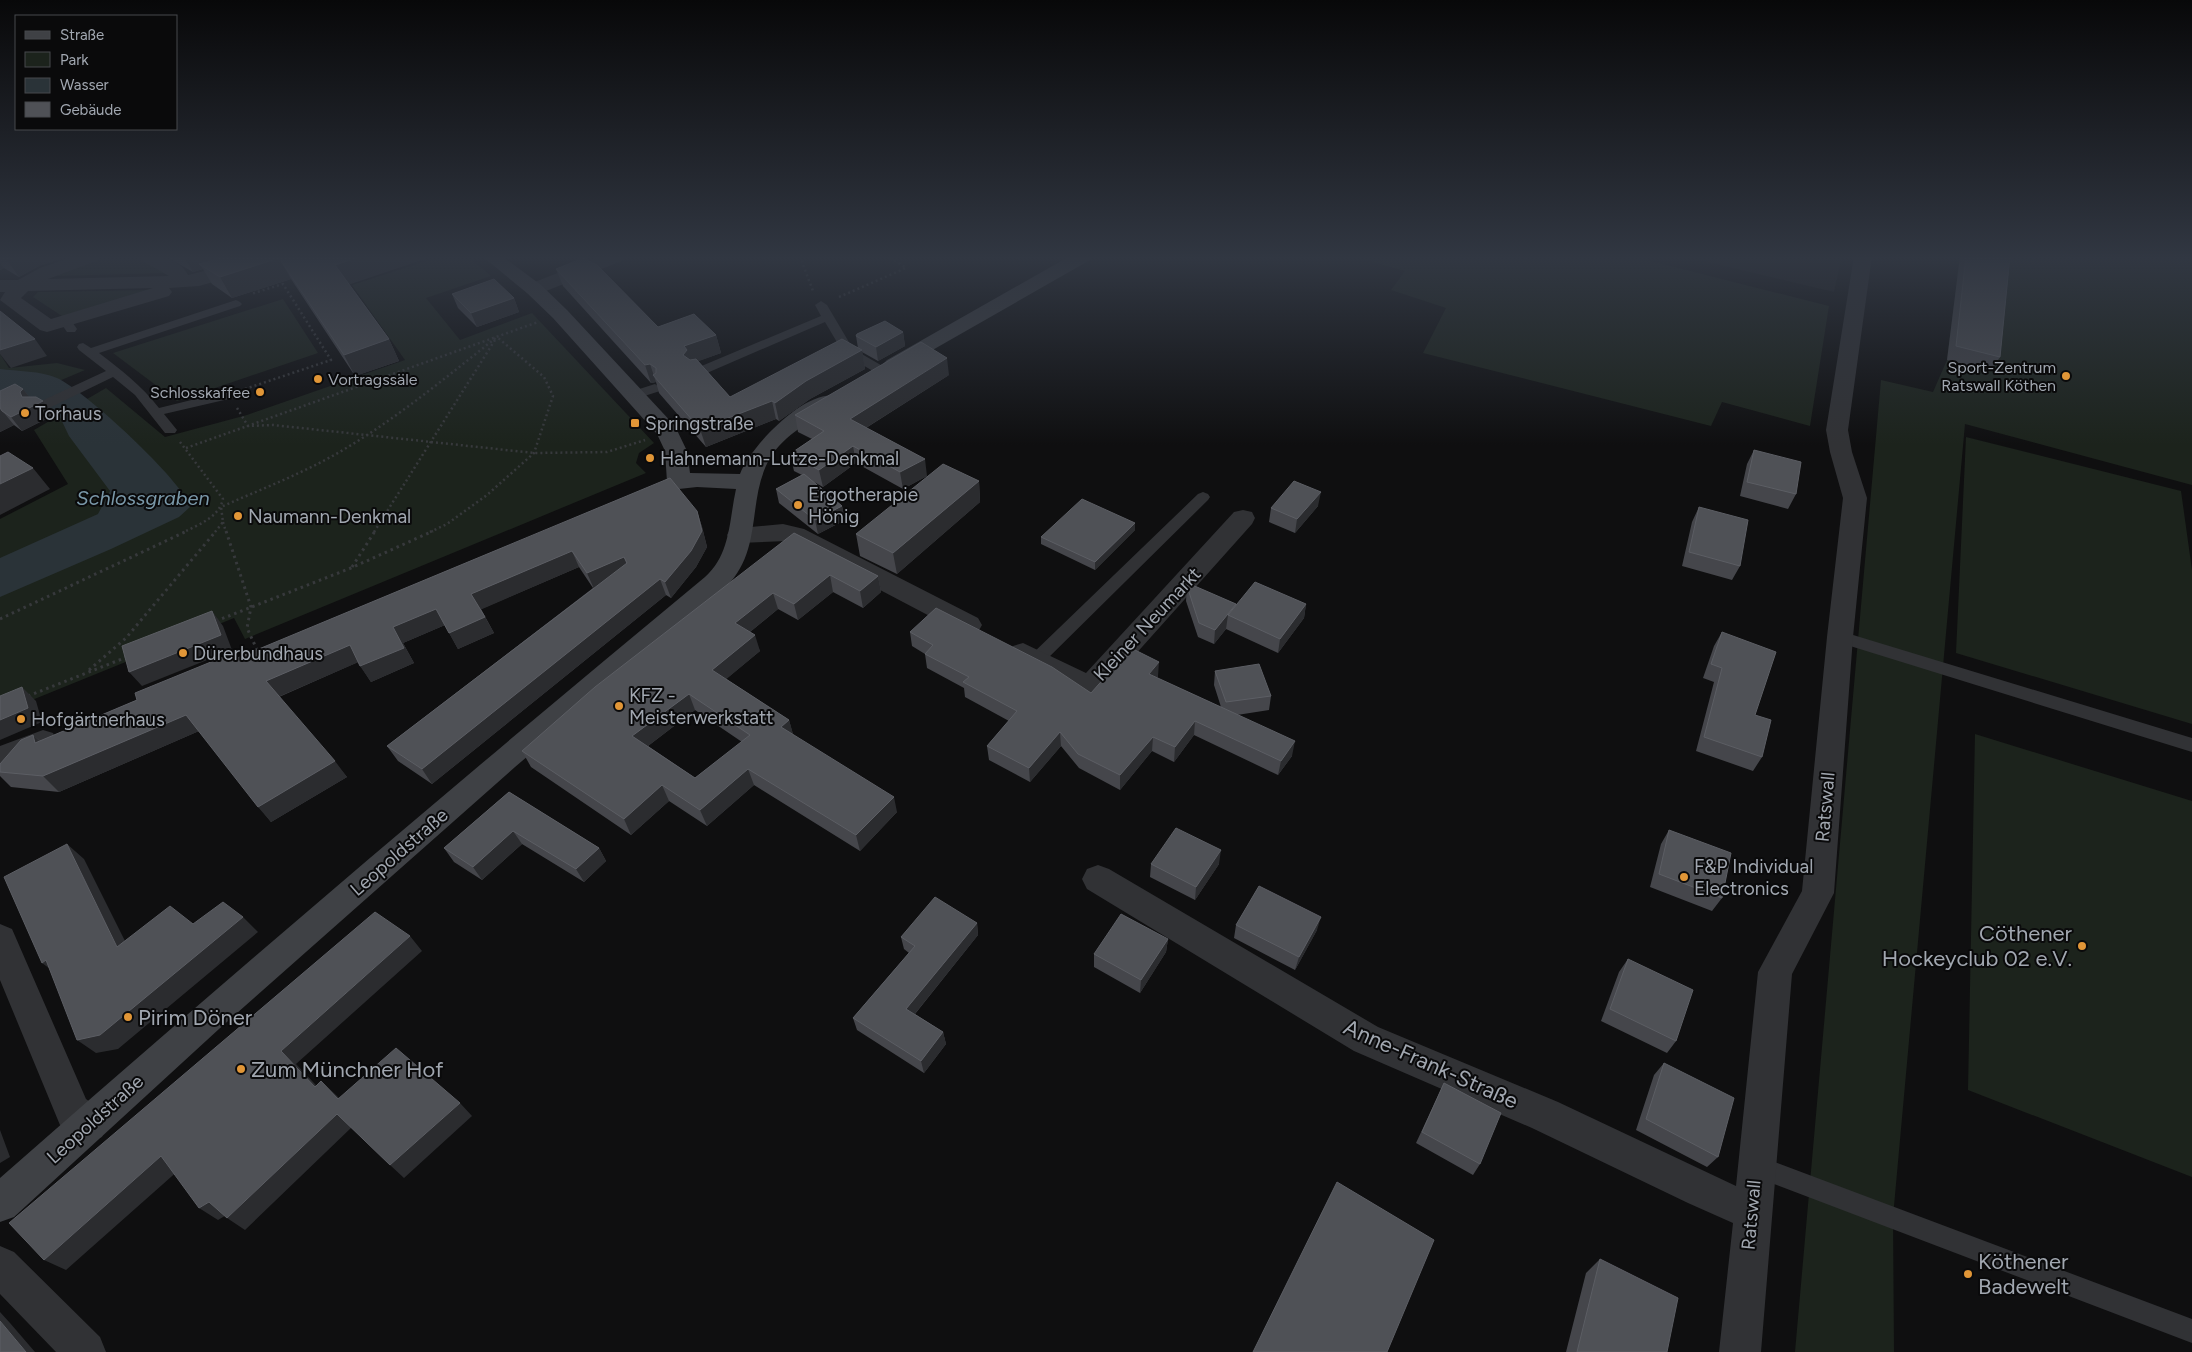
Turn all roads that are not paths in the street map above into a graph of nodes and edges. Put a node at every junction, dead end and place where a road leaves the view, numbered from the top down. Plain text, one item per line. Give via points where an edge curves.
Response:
1 (37, 319) edge
2 (86, 319) edge
3 (185, 319) edge
4 (566, 319) edge
5 (823, 319) edge
6 (829, 319) edge
7 (972, 319) edge
8 (1854, 319) edge
9 (882, 370) junction
10 (116, 371) junction
11 (696, 373) edge
12 (228, 395) road end
13 (40, 407) edge
14 (157, 412) junction
15 (170, 430) road end
16 (750, 478) junction
17 (1203, 496) dead end
18 (1243, 518) dead end
19 (739, 536) junction
20 (1840, 637) junction
21 (1036, 660) junction
22 (64, 732) edge
23 (2192, 745) edge
24 (0, 758) edge
25 (1098, 880) dead end
26 (0, 940) edge
27 (89, 1124) junction
28 (1756, 1166) junction
29 (0, 1203) edge
30 (1751, 1211) junction
31 (0, 1266) edge
32 (2192, 1331) edge
33 (86, 1352) edge
34 (1740, 1352) edge

1 - 2 street via 47,326 69,325
3 - 10 lane via 85,349
4 - 16 main road via 645,392 679,458 669,484
5 - 11 lane
6 - 9 lane via 848,351
7 - 9 main road, Leopoldstraße
8 - 20 street, Ratswall via 1837,430 1855,498
9 - 16 main road, Leopoldstraße via 798,419 782,432 760,456
10 - 13 lane
10 - 14 lane
12 - 14 lane
14 - 15 lane
16 - 19 main road, Leopoldstraße
17 - 21 lane
18 - 21 street, Kleiner Neumarkt via 1090,687
19 - 21 street, Kleiner Neumarkt via 783,532 795,535
19 - 27 main road, Leopoldstraße via 730,565 714,583 505,759
20 - 23 lane
20 - 28 street, Ratswall via 1818,893 1775,972
22 - 24 street
25 - 30 street, Anne-Frank-Straße via 1366,1039 1545,1115
26 - 27 street via 73,1112
27 - 29 main road, Leopoldstraße
28 - 30 street, Ratswall
28 - 32 lane
30 - 34 street, Ratswall
31 - 33 street

